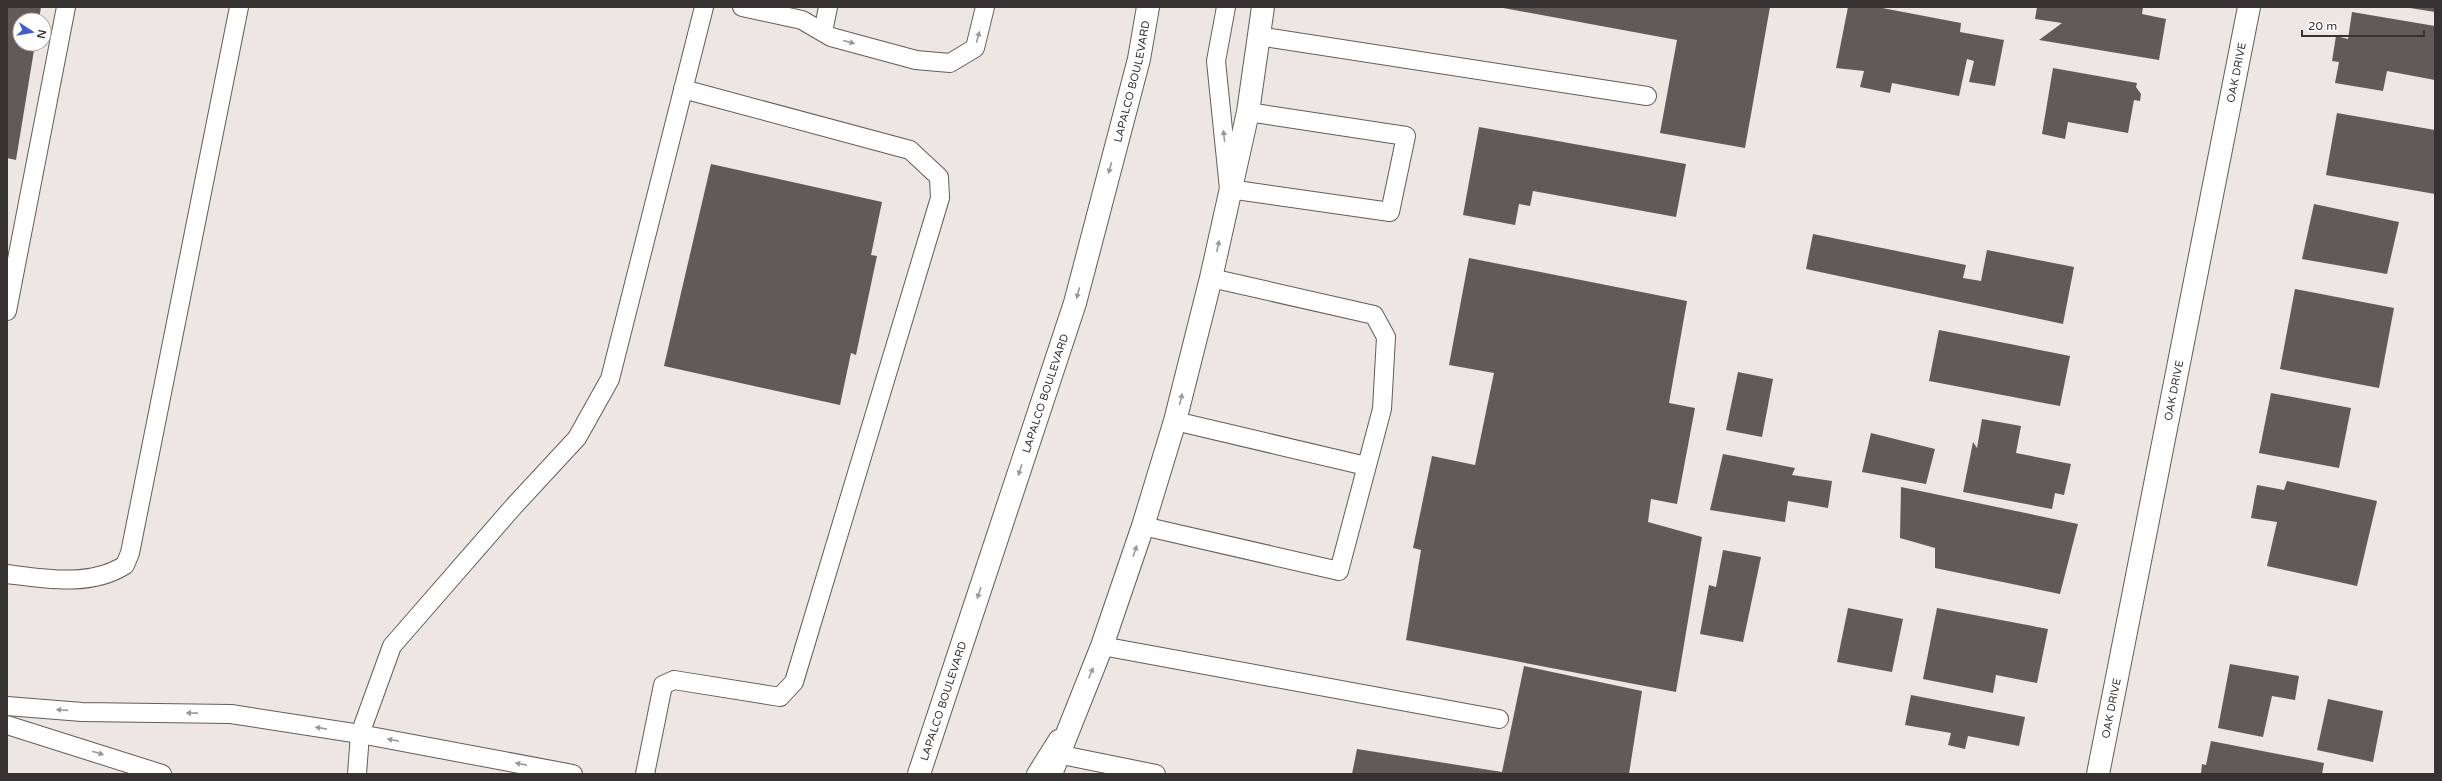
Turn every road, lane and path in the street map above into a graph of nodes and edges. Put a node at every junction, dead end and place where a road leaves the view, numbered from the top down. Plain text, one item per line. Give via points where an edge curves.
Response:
1 (66, 7) edge
2 (239, 7) edge
3 (704, 7) edge
4 (742, 7) edge
5 (828, 7) edge
6 (985, 7) edge
7 (1148, 7) edge
8 (1226, 7) edge
9 (1263, 7) edge
10 (2249, 7) edge
11 (823, 32) junction
12 (1258, 36) junction
13 (683, 89) junction
14 (1647, 96) dead end
15 (1248, 112) junction
16 (1230, 189) junction
17 (1211, 278) junction
18 (7, 312) edge
19 (1175, 421) junction
20 (1366, 466) junction
21 (1143, 526) junction
22 (7, 574) edge
23 (1102, 646) junction
24 (1078, 705) junction
25 (7, 706) edge
26 (1499, 719) dead end
27 (7, 724) edge
28 (360, 734) junction
29 (1054, 764) edge
30 (162, 774) edge
31 (357, 774) edge
32 (573, 774) edge
33 (645, 774) edge
34 (919, 774) edge
35 (1036, 774) edge
36 (1156, 774) edge
37 (2098, 774) edge

1 - 18 lane
2 - 22 lane via 125,565 100,578 41,578
3 - 13 lane
4 - 11 lane via 802,20
5 - 11 lane
11 -> 6 lane via 831,37 916,60 950,63 975,48
7 -> 34 main road, LAPALCO BOULEVARD via 1139,59 1075,304
16 -> 8 lane via 1216,61
9 - 12 main road
10 - 37 main road, OAK DRIVE
12 - 14 lane
12 - 15 main road
13 - 28 lane via 610,379 576,438 392,646
13 - 33 lane via 910,150 939,178 940,198 794,682 780,698 674,680 663,685
15 - 16 main road
15 - 16 lane via 1406,136 1390,212
17 -> 16 main road
19 -> 17 main road
17 - 20 lane via 1374,315 1386,337 1382,409
19 - 20 lane
19 - 21 main road
20 - 21 lane via 1339,571
23 -> 21 main road
24 -> 23 main road
23 - 26 lane
24 - 29 main road
24 - 35 lane
28 -> 25 lane via 230,714 82,712
27 -> 30 lane
28 - 31 lane
32 -> 28 lane
29 - 36 lane

